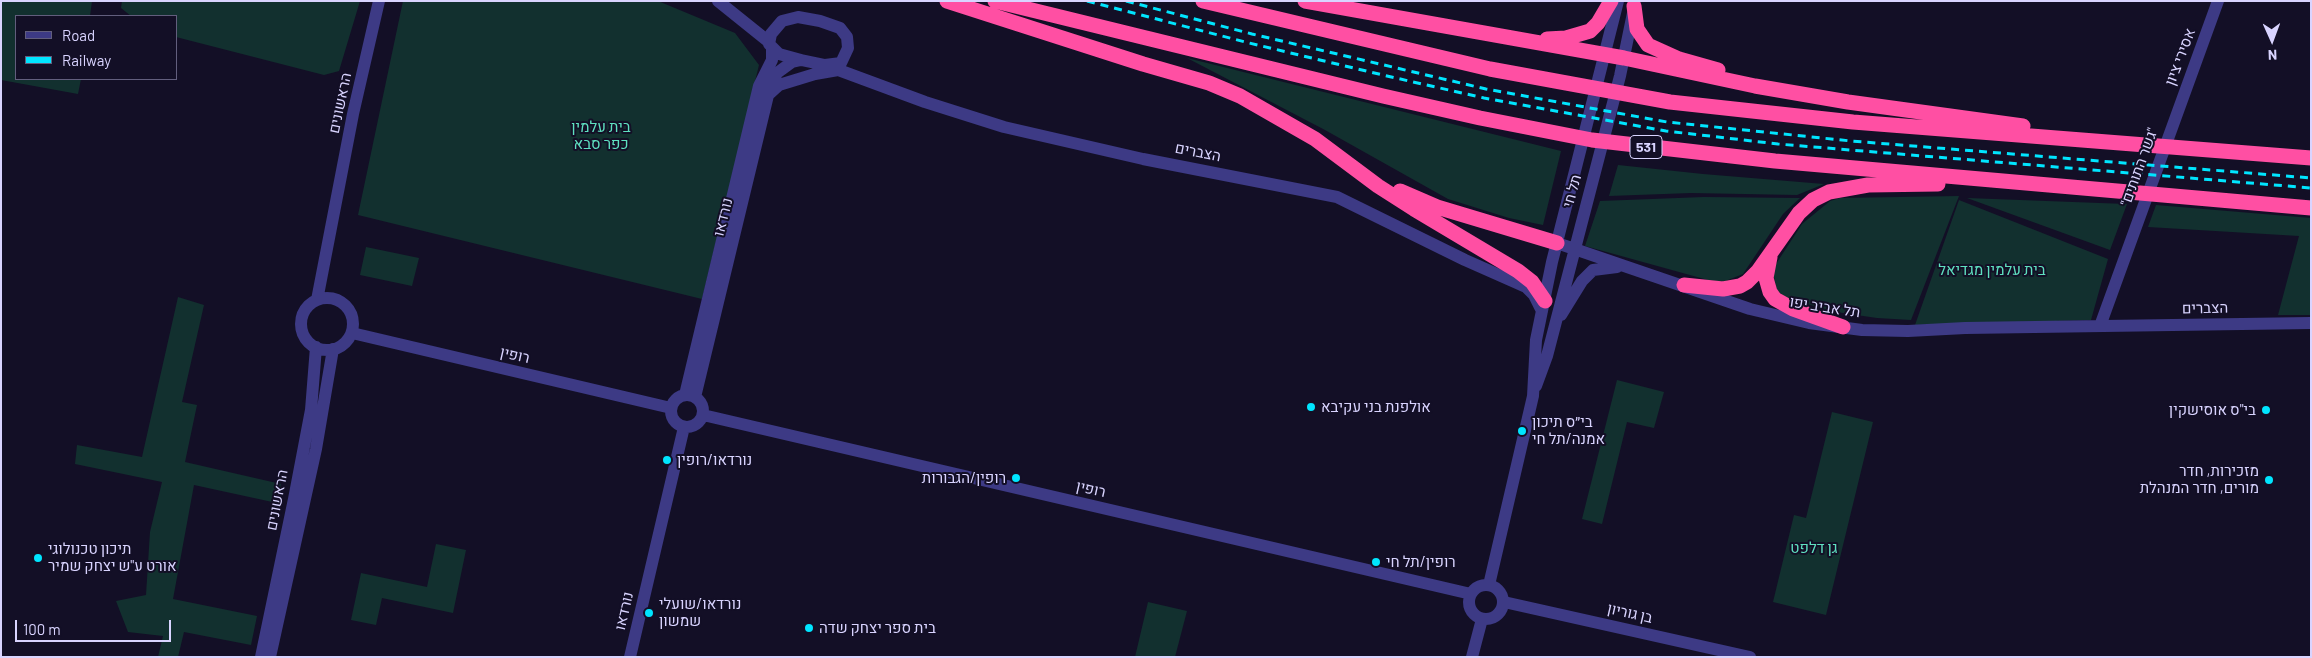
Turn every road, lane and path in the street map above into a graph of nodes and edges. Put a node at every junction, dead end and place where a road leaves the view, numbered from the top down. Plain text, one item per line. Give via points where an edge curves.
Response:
1 (379, 1) edge
2 (718, 1) edge
3 (948, 1) edge
4 (995, 1) edge
5 (1203, 1) edge
6 (1304, 1) edge
7 (1611, 1) edge
8 (1618, 1) edge
9 (2218, 1) edge
10 (1635, 4) edge
11 (744, 20) junction
12 (776, 26) junction
13 (1520, 40) junction
14 (770, 45) junction
15 (1604, 55) junction
16 (1624, 58) junction
17 (801, 60) junction
18 (826, 66) junction
19 (839, 70) junction
20 (767, 97) junction
21 (1848, 102) junction
22 (2172, 124) joint
23 (1315, 139) junction
24 (2178, 148) junction
25 (2311, 158) edge
26 (2122, 191) junction
27 (2311, 208) edge
28 (1557, 243) junction
29 (1773, 248) junction
30 (1573, 249) junction
31 (1622, 266) junction
32 (1684, 285) junction
33 (317, 300) junction
34 (1544, 306) junction
35 (2311, 322) edge
36 (1554, 326) junction
37 (2100, 326) junction
38 (1844, 327) junction
39 (352, 333) junction
40 (316, 347) junction
41 (334, 349) junction
42 (1535, 388) junction
43 (690, 396) junction
44 (671, 408) junction
45 (703, 415) junction
46 (684, 427) junction
47 (1489, 585) junction
48 (1471, 594) junction
49 (1504, 602) junction
50 (1482, 619) junction
51 (261, 657) edge
52 (270, 657) edge
53 (630, 657) edge
54 (1472, 657) edge
55 (1750, 657) edge

1 - 33 street, הראשונים via 353,114
2 - 11 street, הצברים
3 - 23 highway via 1224,89
4 - 26 highway, 531 via 1382,96 1592,140 1766,160
5 - 24 highway via 1490,70 1670,102 1781,116
6 - 13 highway
7 - 13 highway via 1590,31 1566,38
8 - 15 street, תל חי
9 - 22 street, אסירי ציון
10 - 16 street, תל חי
10 - 21 highway via 1637,29 1654,49 1709,67
11 - 12 street
11 - 14 street, הצברים
12 - 14 street, נורדאו
12 - 18 street via 798,17 840,28 847,39 846,56 839,64
13 - 15 highway
14 - 17 street, הצברים via 785,56
14 - 43 street, נורדאו via 772,60 759,86
15 - 16 highway
15 - 28 street, תל חי
16 - 21 highway
16 - 30 street, תל חי
17 - 18 street, הצברים
17 - 20 street, נורדאו via 788,63 777,73
18 - 19 street, הצברים
19 - 20 street via 779,85
19 - 34 street, הצברים via 924,102 1024,131 1143,159 1347,200 1526,287
20 - 43 street, נורדאו via 743,202
21 - 24 highway
22 - 37 street, "גשר התותים"
23 - 28 highway via 1419,200
23 - 34 highway via 1406,204 1526,276 1537,288
24 - 25 highway
26 - 27 highway, 531
26 - 29 highway via 1933,184 1852,187 1829,192 1813,200
28 - 30 street, תל אביב יפו
28 - 34 street, תל חי
29 - 32 highway via 1753,277 1740,286 1723,289
29 - 38 highway via 1766,278 1775,299 1793,310
30 - 31 street, תל אביב יפו
30 - 36 street, תל חי
31 - 32 street, תל אביב יפו
31 - 36 street via 1594,270 1578,287
32 - 38 street, תל אביב יפו via 1709,296 1768,313
33 - 39 street via 334,298 348,308 352,316
33 - 40 street via 306,309 301,326 303,334
34 - 42 street, תל חי via 1534,352
35 - 37 street, הצברים
36 - 42 street, תל חי
37 - 38 street, תל אביב יפו via 1908,331
39 - 41 street via 348,340
39 - 44 street, רופין
40 - 41 street
40 - 51 street, הראשונים via 311,410
41 - 52 street, הראשונים via 316,449
42 - 47 street, תל חי
43 - 44 street via 676,400
43 - 45 street via 702,405
44 - 46 street via 672,418
45 - 46 street via 694,426
45 - 48 street, רופין
46 - 53 street, נורדאו
47 - 48 street via 1478,587
47 - 49 street via 1500,590
48 - 50 street via 1472,612
49 - 50 street via 1494,618
49 - 55 street, בן גוריון
50 - 54 street

